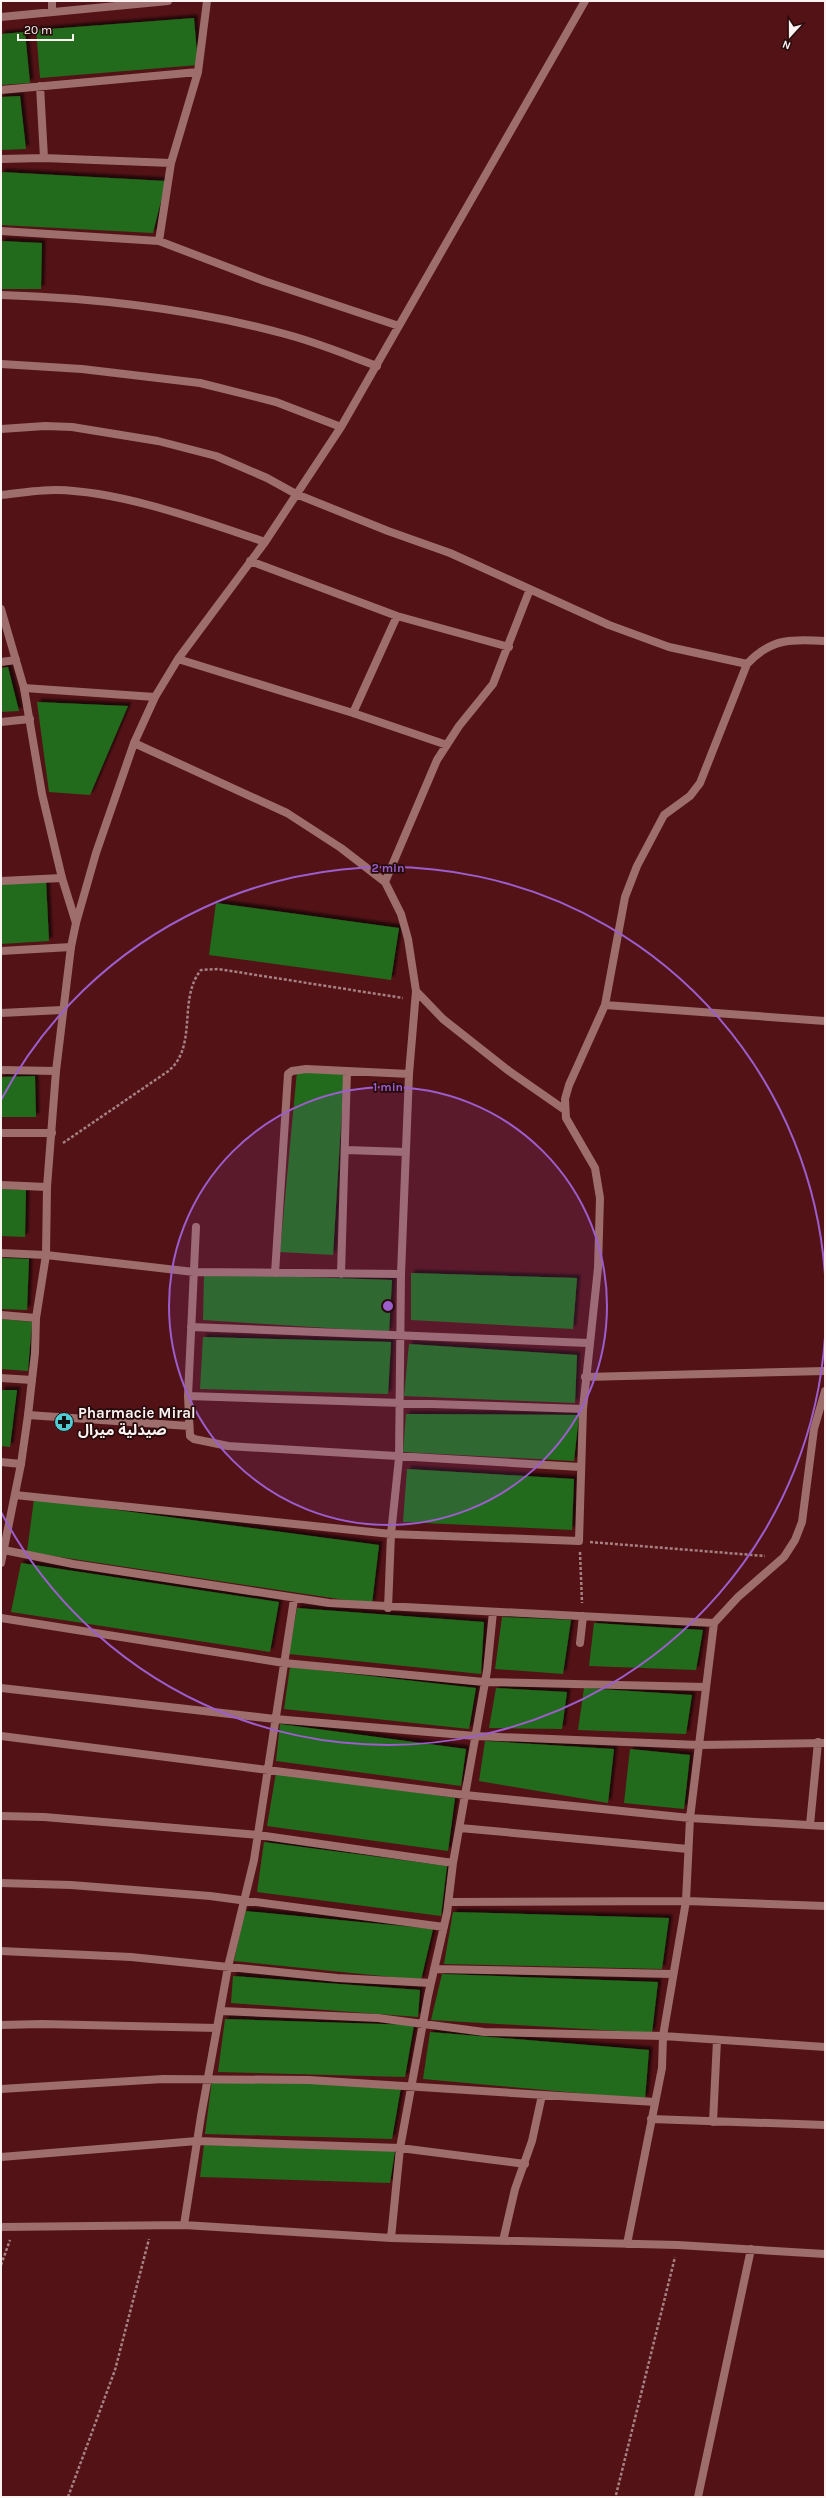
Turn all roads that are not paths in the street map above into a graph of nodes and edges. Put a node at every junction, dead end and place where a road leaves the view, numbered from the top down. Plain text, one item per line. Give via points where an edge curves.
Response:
1 (52, 1) edge
2 (168, 1) edge
3 (208, 1) edge
4 (585, 1) edge
5 (52, 12) junction
6 (1, 17) edge
7 (198, 72) junction
8 (40, 86) junction
9 (1, 90) edge
10 (44, 158) junction
11 (1, 159) edge
12 (171, 163) junction
13 (1, 231) edge
14 (159, 241) junction
15 (1, 295) edge
16 (399, 326) junction
17 (1, 364) edge
18 (377, 366) junction
19 (341, 427) junction
20 (1, 429) edge
21 (296, 494) junction
22 (1, 495) edge
23 (265, 542) junction
24 (250, 561) junction
25 (530, 589) junction
26 (1, 609) edge
27 (397, 616) junction
28 (825, 641) edge
29 (509, 647) junction
30 (178, 658) junction
31 (16, 660) junction
32 (1, 662) edge
33 (747, 664) junction
34 (24, 688) junction
35 (155, 697) junction
36 (353, 712) junction
37 (30, 719) junction
38 (1, 722) edge
39 (134, 743) junction
40 (447, 745) junction
41 (62, 878) junction
42 (1, 881) edge
43 (385, 882) junction
44 (76, 923) junction
45 (71, 947) junction
46 (1, 951) edge
47 (416, 991) junction
48 (605, 1005) junction
49 (62, 1010) junction
50 (1, 1013) edge
51 (825, 1022) edge
52 (1, 1070) edge
53 (56, 1071) junction
54 (347, 1071) junction
55 (409, 1074) junction
56 (565, 1110) junction
57 (52, 1133) junction
58 (1, 1134) edge
59 (346, 1150) junction
60 (406, 1152) junction
61 (1, 1185) edge
62 (47, 1188) junction
63 (196, 1227) dead end
64 (1, 1253) edge
65 (46, 1255) junction
66 (194, 1272) junction
67 (275, 1273) junction
68 (341, 1274) junction
69 (401, 1274) junction
70 (1, 1315) edge
71 (36, 1318) junction
72 (191, 1327) junction
73 (400, 1336) junction
74 (588, 1343) junction
75 (825, 1371) edge
76 (585, 1377) junction
77 (1, 1378) edge
78 (32, 1380) junction
79 (825, 1391) edge
80 (188, 1396) junction
81 (399, 1403) junction
82 (582, 1409) junction
83 (28, 1415) junction
84 (189, 1426) junction
85 (399, 1458) junction
86 (1, 1462) edge
87 (21, 1464) junction
88 (580, 1467) junction
89 (15, 1495) junction
90 (5, 1528) edge
91 (391, 1534) junction
92 (4, 1550) junction
93 (1, 1563) edge
94 (294, 1599) junction
95 (388, 1608) junction
96 (493, 1612) junction
97 (583, 1616) junction
98 (1, 1618) edge
99 (714, 1623) junction
100 (580, 1643) dead end
101 (284, 1663) junction
102 (484, 1682) junction
103 (706, 1687) junction
104 (1, 1688) edge
105 (275, 1719) junction
106 (1, 1736) edge
107 (475, 1736) junction
108 (822, 1743) edge
109 (699, 1744) junction
110 (269, 1769) junction
111 (465, 1795) junction
112 (1, 1816) edge
113 (690, 1818) junction
114 (810, 1825) junction
115 (825, 1826) edge
116 (460, 1828) junction
117 (258, 1835) junction
118 (688, 1849) junction
119 (453, 1863) junction
120 (1, 1883) edge
121 (686, 1901) junction
122 (244, 1902) junction
123 (448, 1902) junction
124 (825, 1906) edge
125 (444, 1926) junction
126 (1, 1951) edge
127 (228, 1967) junction
128 (434, 1969) junction
129 (673, 1974) junction
130 (431, 1983) junction
131 (220, 2011) junction
132 (1, 2025) edge
133 (424, 2025) junction
134 (217, 2028) junction
135 (663, 2036) junction
136 (717, 2040) junction
137 (825, 2047) edge
138 (209, 2079) junction
139 (412, 2085) junction
140 (1, 2089) edge
141 (542, 2095) junction
142 (655, 2102) junction
143 (651, 2119) junction
144 (713, 2122) junction
145 (825, 2125) edge
146 (197, 2141) junction
147 (400, 2148) junction
148 (1, 2157) edge
149 (525, 2164) junction
150 (184, 2225) junction
151 (1, 2227) edge
152 (391, 2238) junction
153 (503, 2240) junction
154 (627, 2244) junction
155 (751, 2249) junction
156 (825, 2254) edge
157 (698, 2497) edge

1 - 5 street
2 - 5 street
3 - 7 street
4 - 16 street
5 - 6 street
7 - 8 street
7 - 12 street
8 - 9 street
8 - 10 street
10 - 11 street
10 - 12 street
12 - 14 street
13 - 14 street
14 - 16 street via 264,281
15 - 18 street via 87,301 236,322 287,334
16 - 18 street
17 - 19 street via 82,369 200,383 276,402
18 - 19 street
19 - 21 street
20 - 21 street via 72,427 158,441 216,456
21 - 23 street
21 - 25 street via 388,532 450,553
22 - 23 street via 55,490 84,493 195,519
23 - 24 street
24 - 27 street
24 - 30 street
25 - 29 street
25 - 33 street via 609,625 669,647
26 - 31 street
27 - 29 street
27 - 36 street
28 - 33 street via 786,641 774,644 757,653
29 - 40 street via 493,684
30 - 35 street
30 - 36 street
31 - 32 street
31 - 34 street
33 - 48 street via 700,783 690,796 664,815 637,866 625,897
34 - 35 street
34 - 37 street
35 - 39 street
36 - 40 street
37 - 38 street
37 - 41 street via 42,794
39 - 43 street via 287,813 341,848
39 - 44 street via 96,853
40 - 43 street via 437,760
41 - 42 street
41 - 44 street
43 - 47 street via 401,914 408,938
44 - 45 street
45 - 46 street
45 - 49 street
47 - 55 street
47 - 56 street via 427,1005 449,1024 509,1071
48 - 51 street
48 - 56 street via 569,1085
49 - 50 street
49 - 53 street
52 - 53 street
53 - 57 street
54 - 55 street
54 - 59 street
54 - 67 street via 306,1069 288,1074
55 - 60 street
56 - 74 street via 571,1127 592,1162 598,1182 598,1268
57 - 58 street
57 - 62 street
59 - 60 street
59 - 68 street
60 - 69 street
61 - 62 street
62 - 65 street
63 - 66 street
64 - 65 street
65 - 66 street
65 - 71 street
66 - 67 street
66 - 72 street
67 - 68 street
68 - 69 street
69 - 73 street
70 - 71 street
71 - 78 street
72 - 73 street
72 - 80 street
73 - 74 street
73 - 81 street
74 - 76 street
75 - 76 street
76 - 82 street
77 - 78 street
78 - 83 street
79 - 99 street via 814,1429 802,1522 795,1540 784,1557 738,1597
80 - 81 street
80 - 84 street
81 - 82 street
81 - 85 street
82 - 88 street
83 - 84 street
83 - 87 street
84 - 85 street via 190,1436 194,1439 228,1446
85 - 88 street
85 - 91 street
86 - 87 street
87 - 89 street
88 - 91 street via 579,1541
89 - 90 street
89 - 91 street
90 - 92 street
91 - 95 street
92 - 93 street
92 - 94 street via 73,1564
94 - 95 street
94 - 101 street
95 - 96 street
96 - 97 street
96 - 102 street
97 - 99 street
97 - 100 street
98 - 101 street
99 - 103 street
101 - 102 street
101 - 105 street
102 - 103 street
102 - 107 street
103 - 109 street
104 - 105 street
105 - 107 street
105 - 110 street
106 - 110 street
107 - 109 street
107 - 111 street
108 - 109 street
108 - 114 street
109 - 113 street
110 - 111 street
110 - 117 street
111 - 113 street
111 - 116 street
112 - 117 street via 44,1817
113 - 114 street
113 - 118 street
114 - 115 street
116 - 118 street
116 - 119 street
117 - 119 street
117 - 122 street
118 - 121 street
119 - 123 street
120 - 122 street via 130,1890
121 - 123 street
121 - 124 street
121 - 129 street
122 - 125 street
122 - 127 street
123 - 125 street
125 - 128 street
126 - 127 street via 131,1957
127 - 130 street via 396,1983
127 - 131 street
128 - 129 street
128 - 130 street
129 - 135 street
130 - 133 street
131 - 133 street via 327,2014
131 - 134 street
132 - 134 street
133 - 135 street via 484,2032
133 - 139 street
134 - 138 street
135 - 136 street
135 - 142 street via 662,2068
136 - 137 street
136 - 144 street
138 - 139 street
138 - 140 street via 163,2079
138 - 146 street
139 - 141 street
139 - 147 street
141 - 142 street
141 - 149 street
142 - 143 street
143 - 144 street
143 - 154 street
144 - 145 street
146 - 147 street
146 - 148 street
146 - 150 street
147 - 149 street
147 - 152 street
149 - 153 street via 515,2189
150 - 151 street
150 - 152 street
152 - 153 street
153 - 154 street
154 - 155 street
155 - 156 street
155 - 157 street

